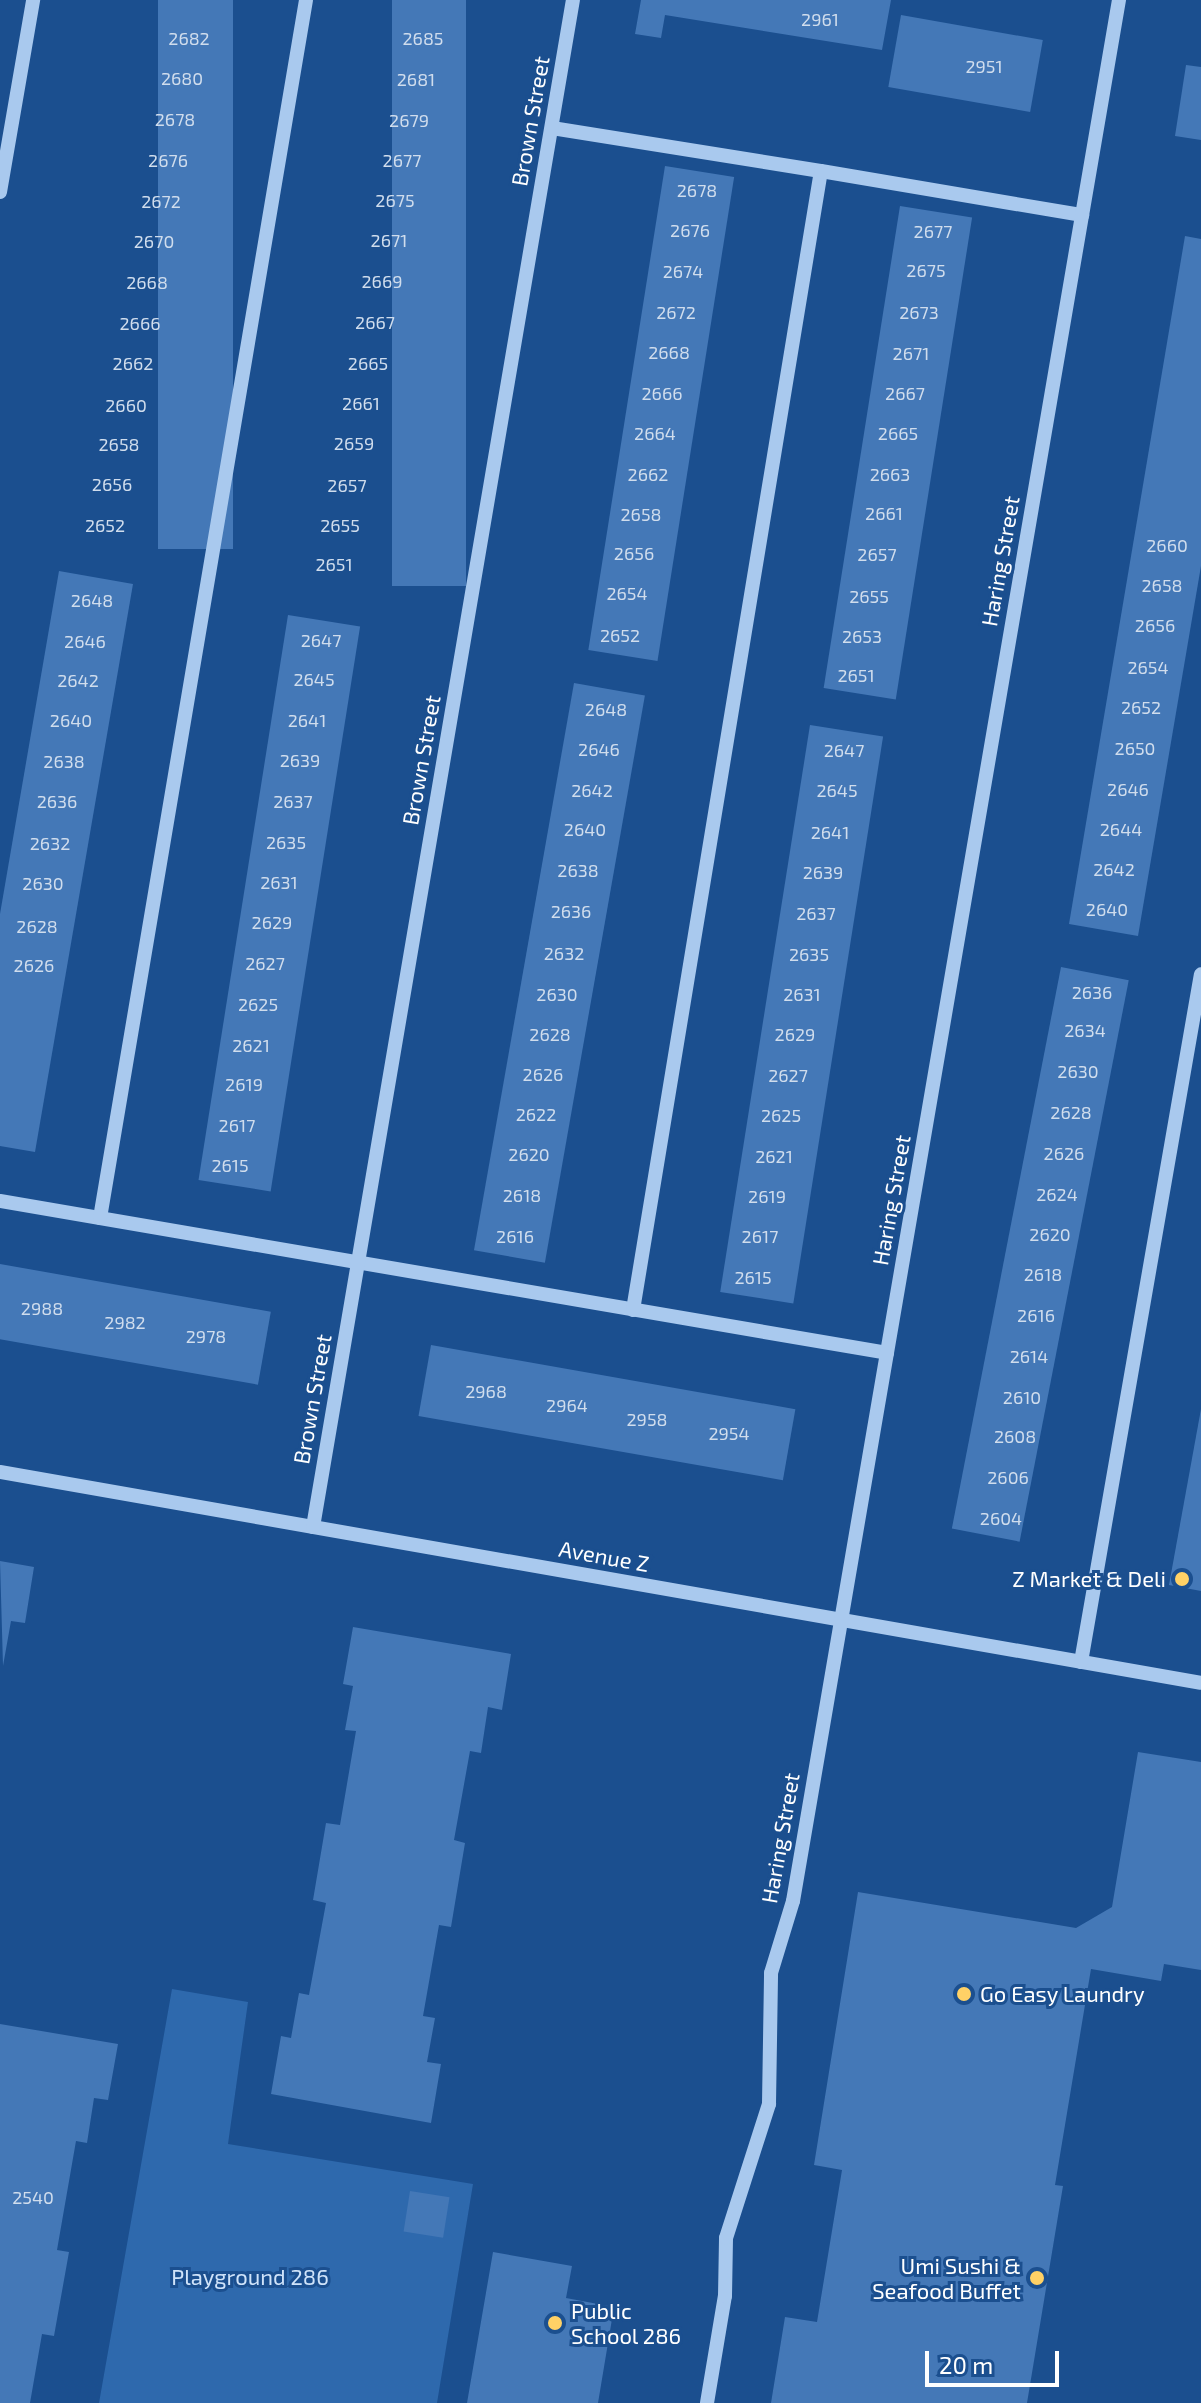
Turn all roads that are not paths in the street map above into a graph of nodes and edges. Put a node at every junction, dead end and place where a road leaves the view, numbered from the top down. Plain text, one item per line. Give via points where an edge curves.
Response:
1 (33, 0) edge
2 (306, 0) edge
3 (573, 0) edge
4 (1119, 0) edge
5 (552, 128) junction
6 (821, 171) junction
7 (0, 192) edge
8 (1082, 215) junction
9 (1201, 974) edge
10 (0, 1201) edge
11 (100, 1218) junction
12 (358, 1263) junction
13 (633, 1310) junction
14 (887, 1353) junction
15 (0, 1472) edge
16 (313, 1527) junction
17 (841, 1620) junction
18 (1081, 1662) junction
19 (1201, 1683) edge
20 (707, 2403) edge

1 - 7 street
2 - 11 street
3 - 5 street, Brown Street
4 - 8 street, Haring Street
5 - 6 street
5 - 12 street, Brown Street
6 - 8 street
6 - 13 street
8 - 14 street, Haring Street
9 - 18 street
10 - 11 street
11 - 12 street
12 - 13 street
12 - 16 street, Brown Street
13 - 14 street
14 - 17 street, Haring Street
15 - 16 street, Avenue Z
16 - 17 street, Avenue Z
17 - 18 street, Avenue Z
17 - 20 street, Haring Street via 793,1901 771,1973 769,2104 726,2238 725,2296
18 - 19 street, Avenue Z

